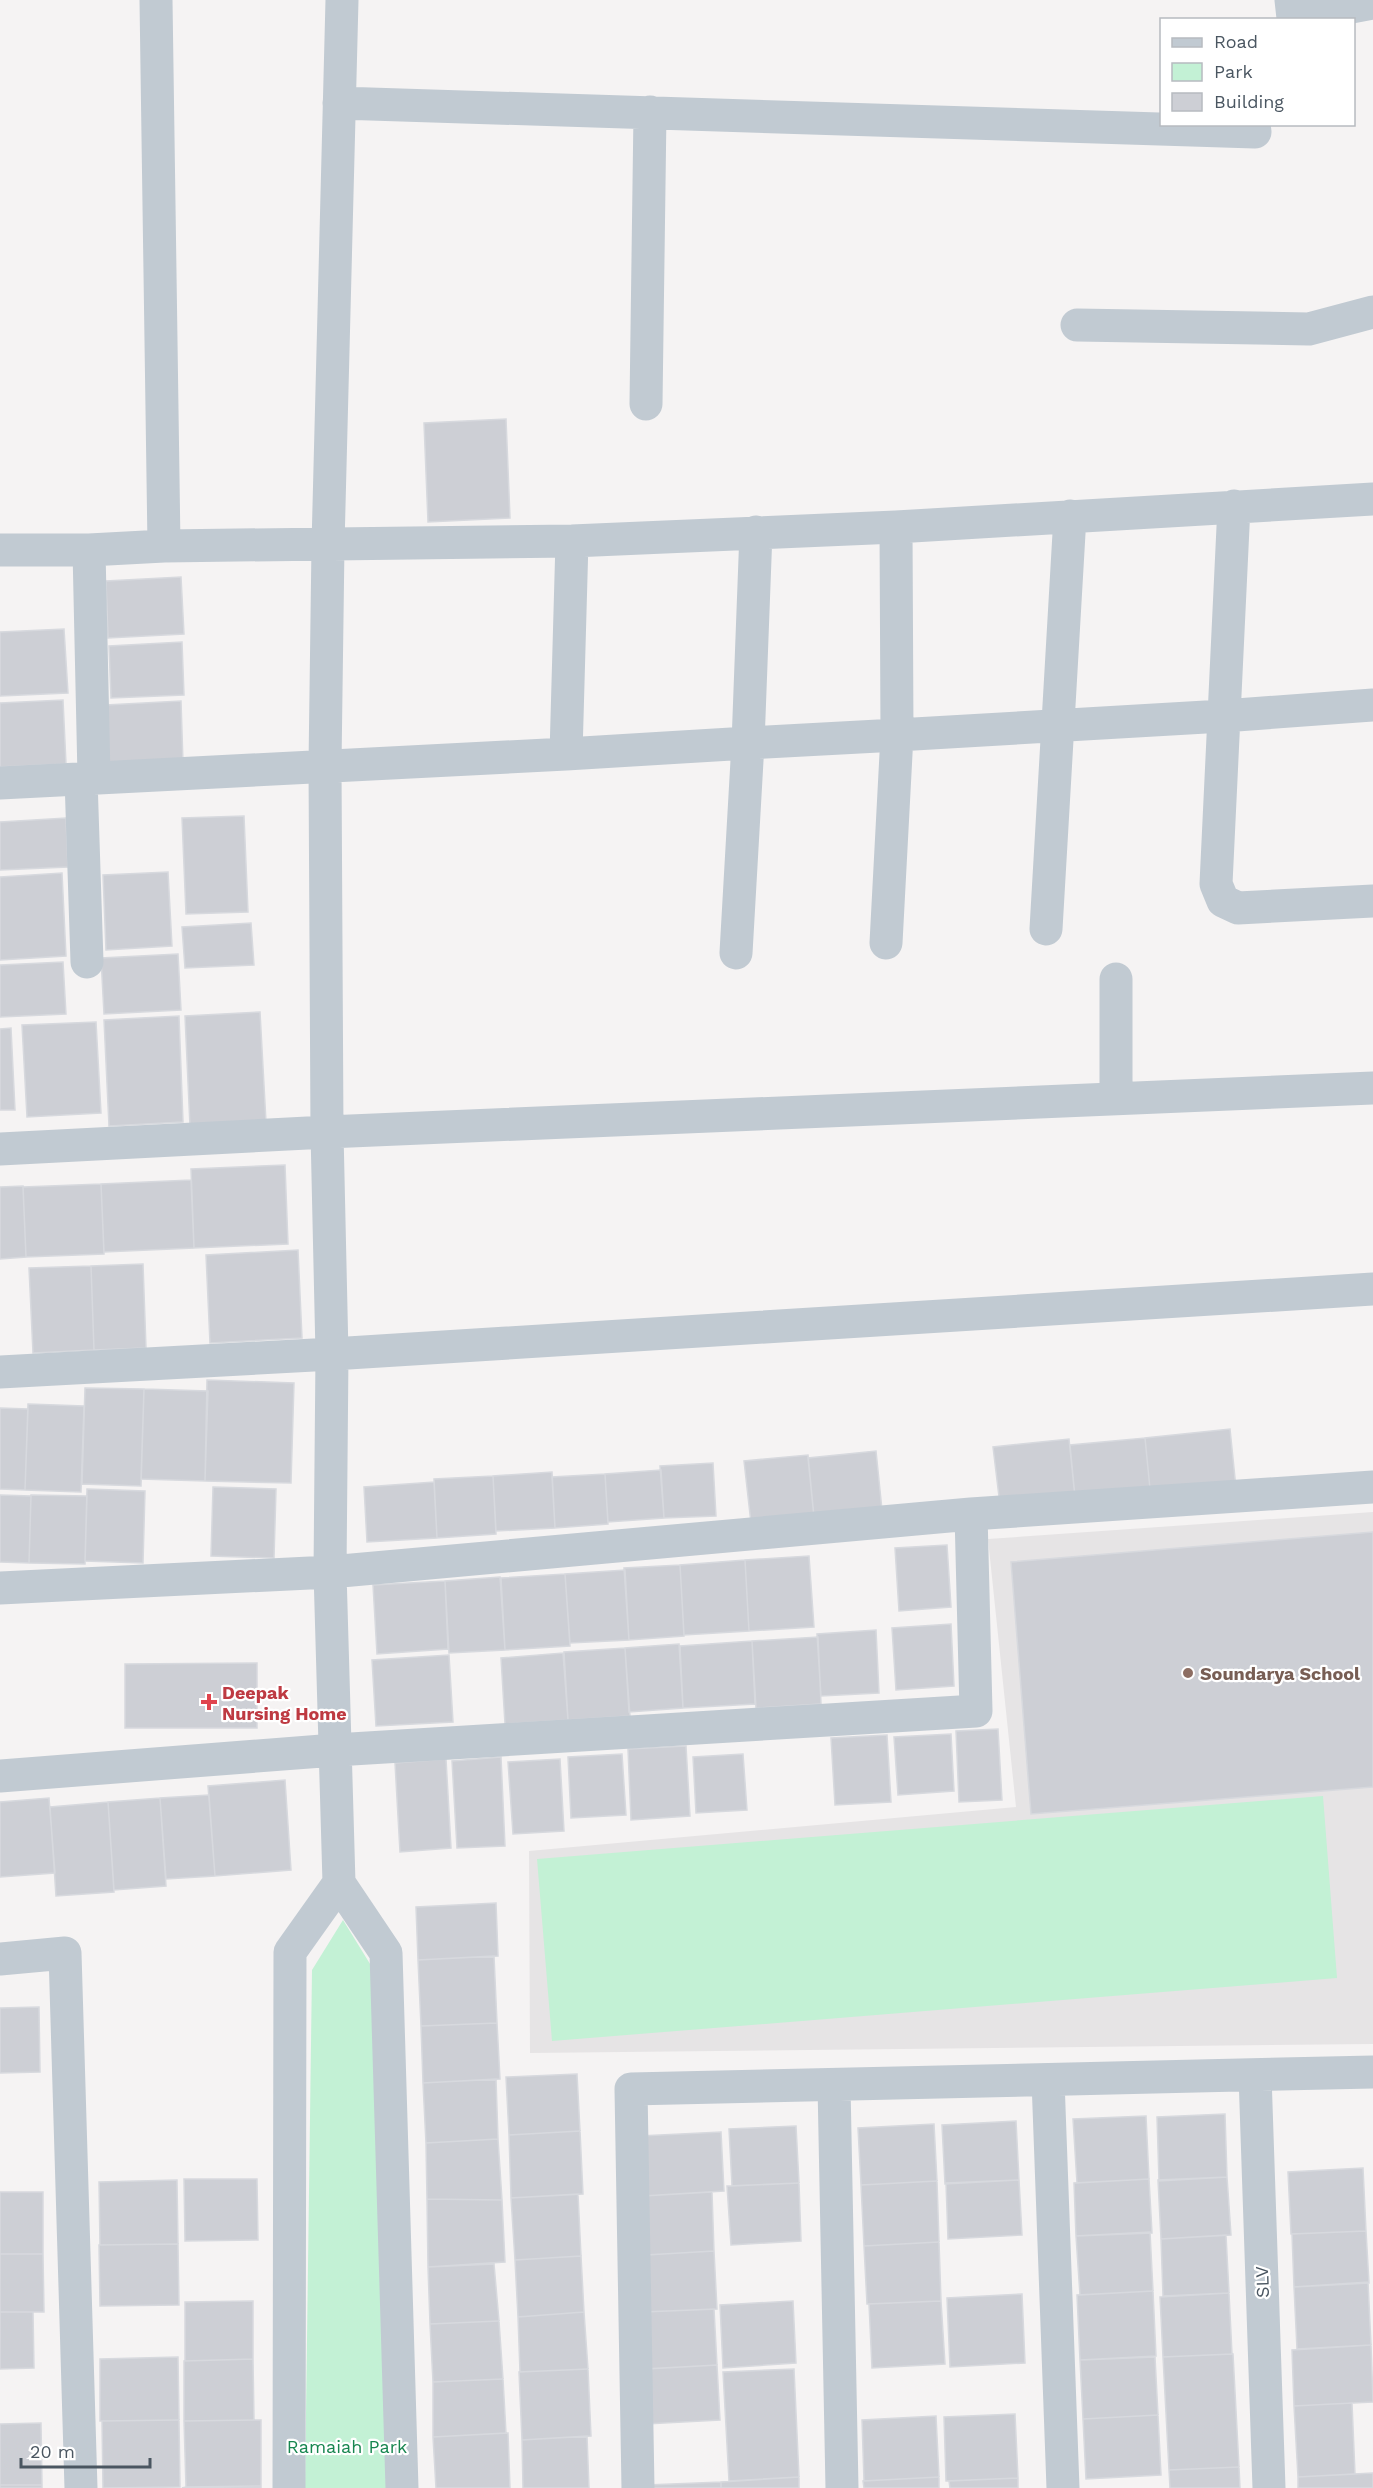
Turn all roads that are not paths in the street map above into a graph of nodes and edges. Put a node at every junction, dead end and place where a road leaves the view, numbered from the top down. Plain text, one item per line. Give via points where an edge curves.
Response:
1 (156, 0) edge
2 (342, 0) edge
3 (1373, 3) edge
4 (1291, 12) edge
5 (339, 103) junction
6 (650, 112) junction
7 (1254, 126) edge
8 (1373, 312) edge
9 (1077, 326) dead end
10 (646, 404) dead end
11 (1373, 499) edge
12 (1234, 506) junction
13 (1070, 516) junction
14 (896, 527) junction
15 (756, 532) junction
16 (572, 541) junction
17 (328, 545) junction
18 (164, 546) junction
19 (0, 550) edge
20 (89, 550) junction
21 (1373, 705) edge
22 (1223, 716) junction
23 (1057, 725) junction
24 (897, 735) junction
25 (748, 743) junction
26 (566, 754) junction
27 (326, 765) junction
28 (88, 778) junction
29 (0, 783) edge
30 (1373, 901) edge
31 (1046, 929) dead end
32 (886, 943) dead end
33 (736, 953) dead end
34 (87, 962) dead end
35 (1116, 979) dead end
36 (1373, 1088) edge
37 (1116, 1098) junction
38 (327, 1132) junction
39 (0, 1149) edge
40 (1373, 1289) edge
41 (332, 1354) junction
42 (0, 1372) edge
43 (1373, 1487) edge
44 (971, 1514) junction
45 (330, 1572) junction
46 (0, 1588) edge
47 (335, 1750) junction
48 (0, 1776) edge
49 (339, 1883) junction
50 (0, 1959) edge
51 (1373, 2072) edge
52 (1255, 2075) junction
53 (1048, 2080) junction
54 (834, 2085) junction
55 (81, 2488) edge
56 (289, 2488) edge
57 (402, 2488) edge
58 (638, 2488) edge
59 (842, 2488) edge
60 (1063, 2488) edge
61 (1269, 2488) edge

1 - 18 street
2 - 5 street
3 - 4 street
5 - 6 street
5 - 17 street
6 - 7 street via 1255,132
6 - 10 street
8 - 9 street via 1309,328
11 - 12 street
12 - 13 street
12 - 22 street
13 - 14 street
13 - 23 street
14 - 15 street
14 - 24 street
15 - 16 street
15 - 25 street
16 - 17 street
16 - 26 street
17 - 18 street
17 - 27 street
18 - 20 street
19 - 20 street
20 - 28 street
21 - 22 street
22 - 23 street
22 - 30 street via 1216,884 1223,901 1238,908
23 - 24 street
23 - 31 street
24 - 25 street
24 - 32 street
25 - 26 street
25 - 33 street
26 - 27 street
27 - 28 street
27 - 38 street
28 - 29 street
28 - 34 street
35 - 37 street
36 - 37 street
37 - 38 street
38 - 39 street
38 - 41 street
40 - 41 street
41 - 42 street
41 - 45 street
43 - 44 street
44 - 45 street
44 - 47 street via 976,1711
45 - 46 street
45 - 47 street
47 - 48 street
47 - 49 street
49 - 56 street via 290,1952
49 - 57 street via 386,1953
50 - 55 street via 65,1953
51 - 52 street
52 - 53 street
52 - 61 street, SLV
53 - 54 street
53 - 60 street
54 - 58 street via 631,2090
54 - 59 street

